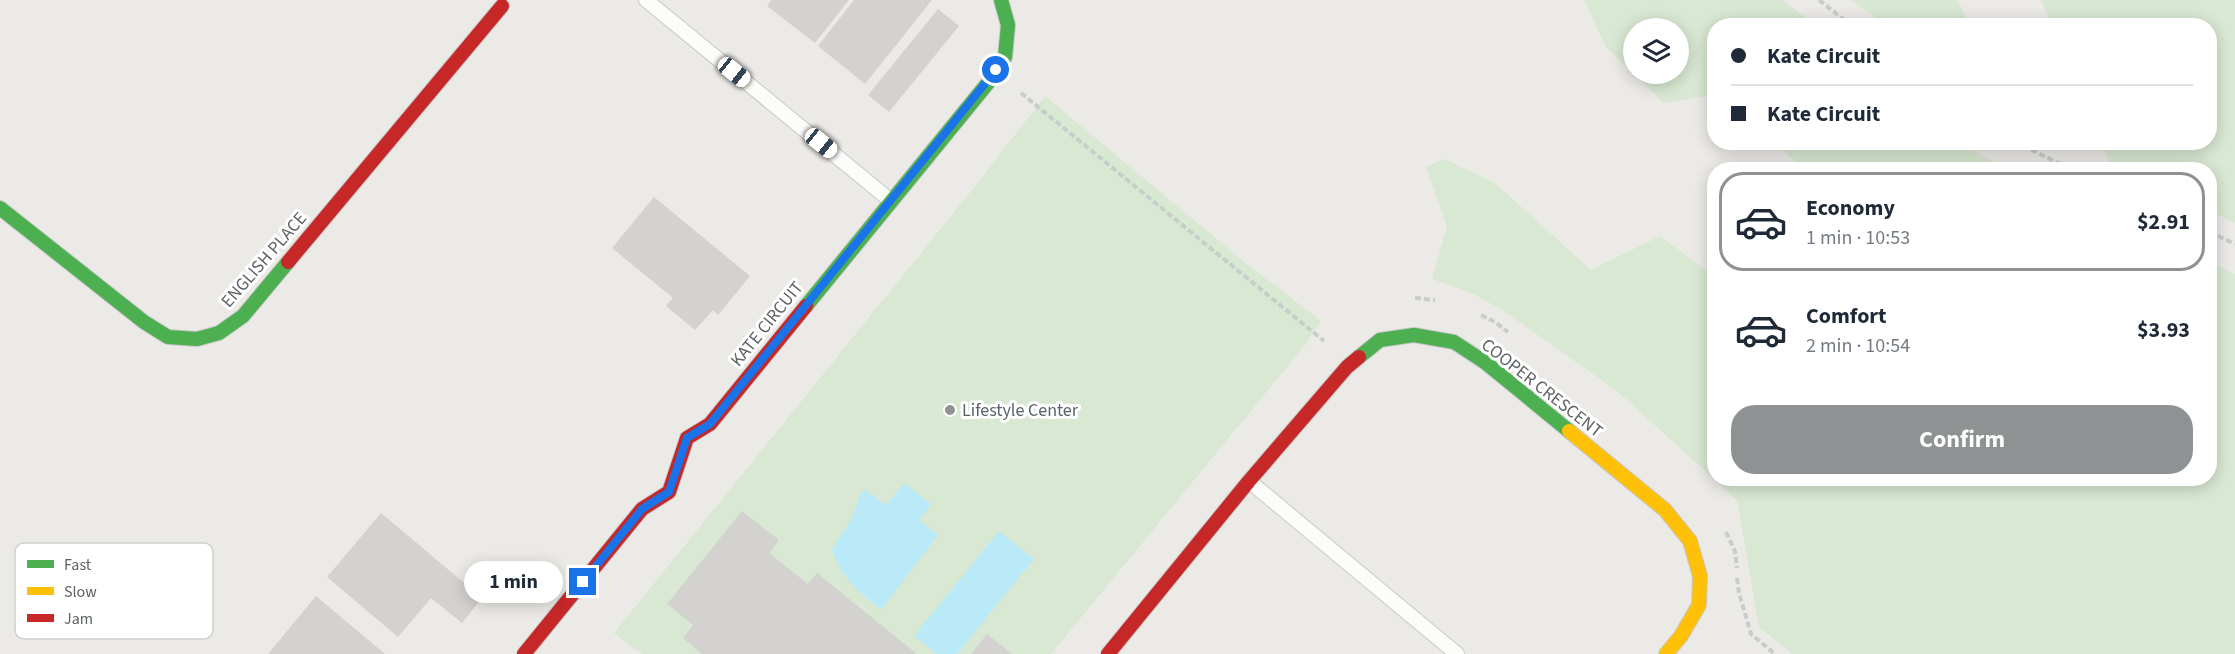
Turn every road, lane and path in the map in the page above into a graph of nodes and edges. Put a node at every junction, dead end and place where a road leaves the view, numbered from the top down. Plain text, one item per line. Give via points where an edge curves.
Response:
1 (646, 0) edge
2 (1001, 0) edge
3 (1819, 0) edge
4 (502, 6) dead end
5 (1842, 18) edge
6 (1021, 93) dead end
7 (2032, 150) edge
8 (2056, 162) edge
9 (891, 201) junction
10 (0, 208) edge
11 (2217, 235) edge
12 (2235, 244) edge
13 (1325, 342) dead end
14 (1249, 482) junction
15 (525, 654) edge
16 (1108, 654) edge
17 (1457, 654) edge
18 (1666, 654) edge

1 - 9 lane
2 - 9 street, KATE CIRCUIT via 1008,25 1005,57
3 - 5 path
4 - 10 street, ENGLISH PLACE via 243,316 219,333 196,339 168,337
6 - 13 path
7 - 8 path
9 - 15 street, KATE CIRCUIT via 710,424 687,438 669,492 642,509
11 - 12 path
14 - 16 street, COOPER CRESCENT
14 - 17 lane
14 - 18 street, COOPER CRESCENT via 1347,367 1380,340 1414,335 1454,342 1486,363 1665,510 1690,541 1700,576 1699,605

